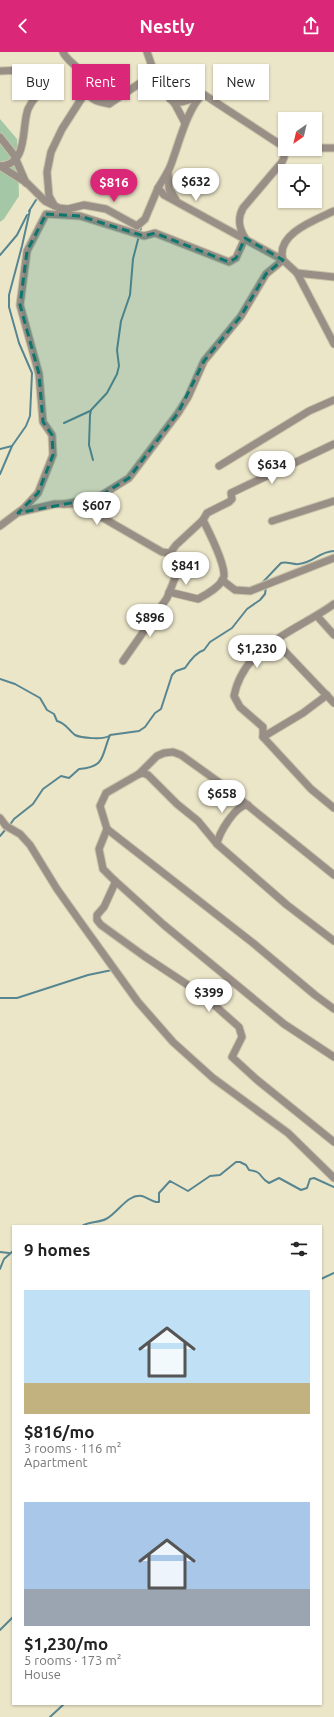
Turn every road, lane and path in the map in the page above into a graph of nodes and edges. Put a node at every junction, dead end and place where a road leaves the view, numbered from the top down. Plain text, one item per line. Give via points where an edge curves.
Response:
1 (63, 52) edge
2 (148, 52) edge
3 (74, 64) edge
4 (152, 64) edge
5 (12, 70) edge
6 (0, 71) edge
7 (205, 95) edge
8 (34, 100) edge
9 (81, 100) edge
10 (95, 100) edge
11 (115, 100) edge
12 (171, 100) edge
13 (174, 100) edge
14 (190, 100) edge
15 (198, 100) edge
16 (185, 123) junction
17 (0, 137) edge
18 (278, 143) edge
19 (322, 148) edge
20 (334, 148) edge
21 (285, 156) edge
22 (16, 158) junction
23 (0, 166) edge
24 (170, 166) junction
25 (26, 183) junction
26 (158, 188) junction
27 (180, 204) junction
28 (54, 206) junction
29 (334, 211) edge
30 (245, 238) junction
31 (283, 260) junction
32 (297, 273) junction
33 (334, 277) edge
34 (334, 344) edge
35 (334, 400) edge
36 (334, 444) edge
37 (219, 466) dead end
38 (334, 501) edge
39 (64, 504) junction
40 (18, 513) junction
41 (203, 520) junction
42 (272, 521) dead end
43 (0, 526) edge
44 (170, 553) junction
45 (334, 558) edge
46 (222, 580) junction
47 (169, 592) junction
48 (334, 604) edge
49 (317, 616) junction
50 (334, 635) edge
51 (274, 640) junction
52 (123, 661) dead end
53 (327, 695) junction
54 (334, 703) edge
55 (263, 737) junction
56 (139, 774) junction
57 (248, 805) junction
58 (334, 808) edge
59 (0, 818) edge
60 (107, 829) junction
61 (217, 844) junction
62 (334, 875) edge
63 (114, 880) junction
64 (334, 941) edge
65 (334, 1009) edge
66 (334, 1057) edge
67 (334, 1142) edge
68 (334, 1178) edge

1 - 3 street via 65,58
2 - 4 street
5 - 6 street
7 - 18 street
8 - 22 street via 28,109 24,143
9 - 28 street via 62,128 51,152 47,172 49,196
10 - 11 street via 109,104
12 - 16 street via 182,114
13 - 14 street
15 - 16 street
16 - 24 street
17 - 22 street
19 - 20 street
21 - 30 street via 239,215 240,230
22 - 23 street via 11,163
22 - 25 street
23 - 25 street
24 - 26 street
24 - 27 street via 170,189
25 - 28 street
26 - 27 street via 164,195
26 - 28 street via 145,218 137,226 106,209 84,205 68,209
27 - 30 street
29 - 31 street via 303,227 287,239 281,248
30 - 31 street
30 - 40 street via 236,258 229,262 155,233 144,236 80,216 46,214 28,251 20,305 39,374 43,422 52,435 53,455 38,494
31 - 32 street
31 - 39 street via 266,274 242,316 204,361 184,402 129,478 97,498
32 - 33 street
32 - 34 street
35 - 37 street via 309,411
36 - 41 street via 231,493 232,499 229,502 207,513
38 - 42 street
39 - 40 street
39 - 44 street via 84,506 162,552
40 - 43 street
41 - 44 street
41 - 46 street via 216,545 224,576
44 - 47 street via 180,566
45 - 46 street via 250,591 235,590
46 - 47 street via 198,599
47 - 52 street
48 - 49 street
49 - 50 street
49 - 51 street
51 - 53 street
51 - 55 street via 244,669 234,696 240,707 263,727
53 - 54 street
53 - 55 street
55 - 58 street via 311,789
56 - 57 street via 156,756 164,752 173,752 181,755
56 - 60 street via 106,793 102,799 100,806
56 - 61 street via 148,775 198,821
57 - 61 street via 237,808 218,837
57 - 62 street
59 - 68 street via 30,845 57,889 138,1002 173,1042 213,1078 288,1133
60 - 63 street via 99,849 103,868
60 - 65 street via 190,892
61 - 64 street via 287,905
63 - 66 street via 164,925 284,1024
63 - 67 street via 109,898 97,915 101,925 203,995 239,1028 242,1037 232,1057

